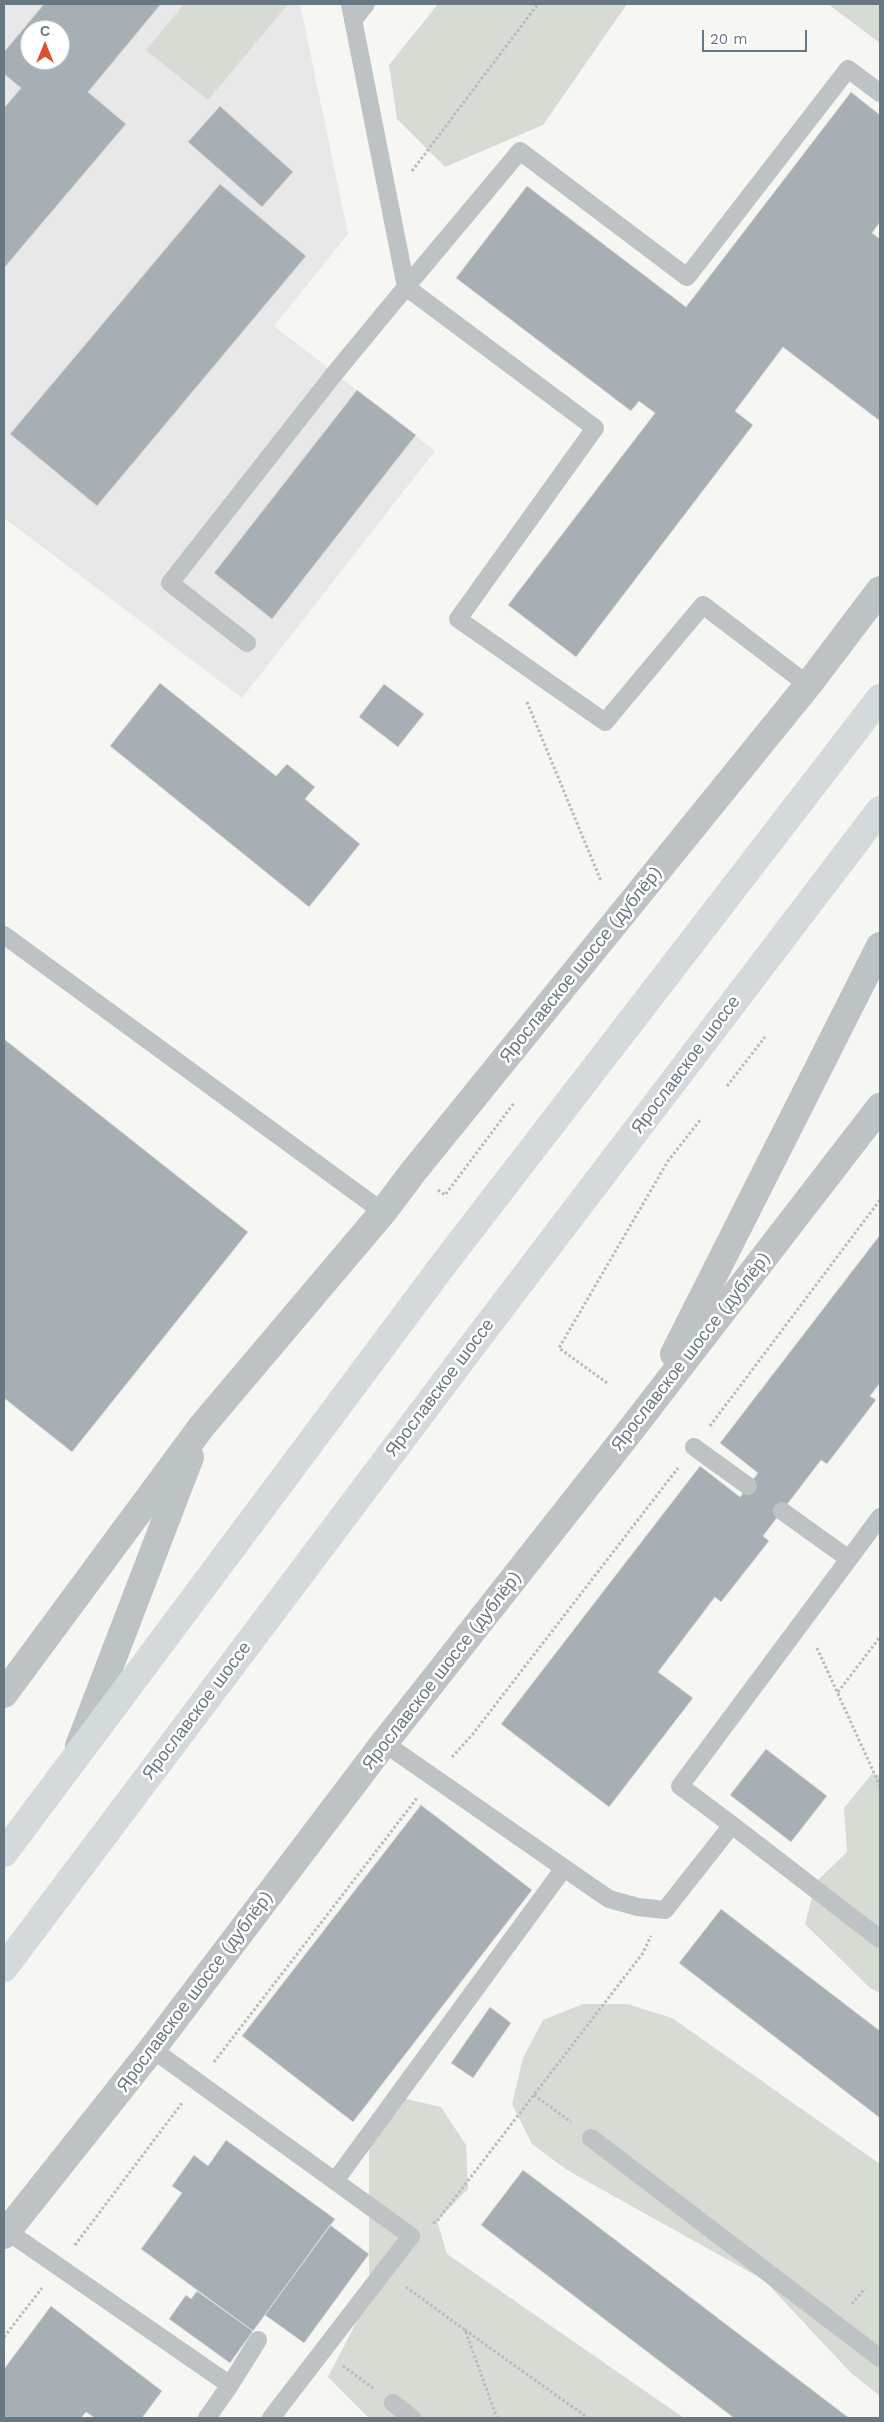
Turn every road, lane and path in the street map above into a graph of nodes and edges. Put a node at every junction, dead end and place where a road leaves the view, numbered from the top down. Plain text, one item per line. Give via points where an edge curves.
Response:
1 (366, 4) edge
2 (538, 4) edge
3 (352, 12) edge
4 (880, 93) edge
5 (389, 202) junction
6 (406, 287) junction
7 (880, 590) edge
8 (247, 643) dead end
9 (808, 684) junction
10 (880, 698) edge
11 (526, 699) dead end
12 (880, 810) edge
13 (601, 881) dead end
14 (4, 935) edge
15 (880, 946) edge
16 (765, 1036) dead end
17 (727, 1086) dead end
18 (880, 1108) edge
19 (701, 1119) dead end
20 (383, 1212) junction
21 (607, 1383) dead end
22 (646, 1411) junction
23 (202, 1426) junction
24 (694, 1447) dead end
25 (748, 1486) dead end
26 (782, 1511) dead end
27 (880, 1517) edge
28 (849, 1559) junction
29 (804, 1619) junction
30 (880, 1637) edge
31 (838, 1692) junction
32 (4, 1694) edge
33 (384, 1744) junction
34 (73, 1762) junction
35 (880, 1786) edge
36 (732, 1824) junction
37 (4, 1853) edge
38 (564, 1868) junction
39 (665, 1910) junction
40 (880, 1939) edge
41 (4, 1968) edge
42 (152, 2049) junction
43 (534, 2095) junction
44 (592, 2138) joint
45 (335, 2181) junction
46 (5, 2233) edge
47 (411, 2236) junction
48 (384, 2271) junction
49 (464, 2330) junction
50 (258, 2340) dead end
51 (323, 2350) junction
52 (880, 2358) edge
53 (230, 2385) junction
54 (393, 2403) joint
55 (207, 2418) edge
56 (271, 2418) edge
57 (412, 2418) edge
58 (497, 2418) edge
59 (588, 2418) edge

1 - 3 lane
2 - 5 path
3 - 5 lane
4 - 6 lane via 848,69 687,277 520,151
5 - 6 lane
6 - 8 lane via 170,584
6 - 9 lane via 595,428 458,619 605,722 702,605
7 - 9 street, Ярославское шоссе (дублёр)
9 - 20 street, Ярославское шоссе (дублёр)
10 - 34 main road via 443,1264
11 - 13 path
12 - 41 main road, Ярославское шоссе
14 - 20 lane
15 - 22 street
16 - 17 path
18 - 22 street, Ярославское шоссе (дублёр)
19 - 21 path via 668,1161 559,1348
20 - 23 street, Ярославское шоссе (дублёр)
22 - 33 street, Ярославское шоссе (дублёр)
23 - 32 street, Ярославское шоссе (дублёр)
23 - 34 street
24 - 25 lane
26 - 28 lane
27 - 28 lane
28 - 29 lane
29 - 31 path
29 - 36 lane via 680,1786
30 - 31 path
31 - 35 path
33 - 38 lane
33 - 42 street, Ярославское шоссе (дублёр)
34 - 37 main road
36 - 39 lane
36 - 40 lane
38 - 39 lane via 609,1899
38 - 45 lane
39 - 43 path via 643,1953
42 - 45 lane
42 - 46 street, Ярославское шоссе (дублёр)
43 - 44 path
43 - 47 path via 437,2221
44 - 52 lane
45 - 47 lane
46 - 53 lane
47 - 48 lane
48 - 49 path
48 - 51 lane
49 - 58 path
49 - 59 path
50 - 53 lane
51 - 54 path
51 - 56 lane
53 - 55 lane
54 - 57 lane

